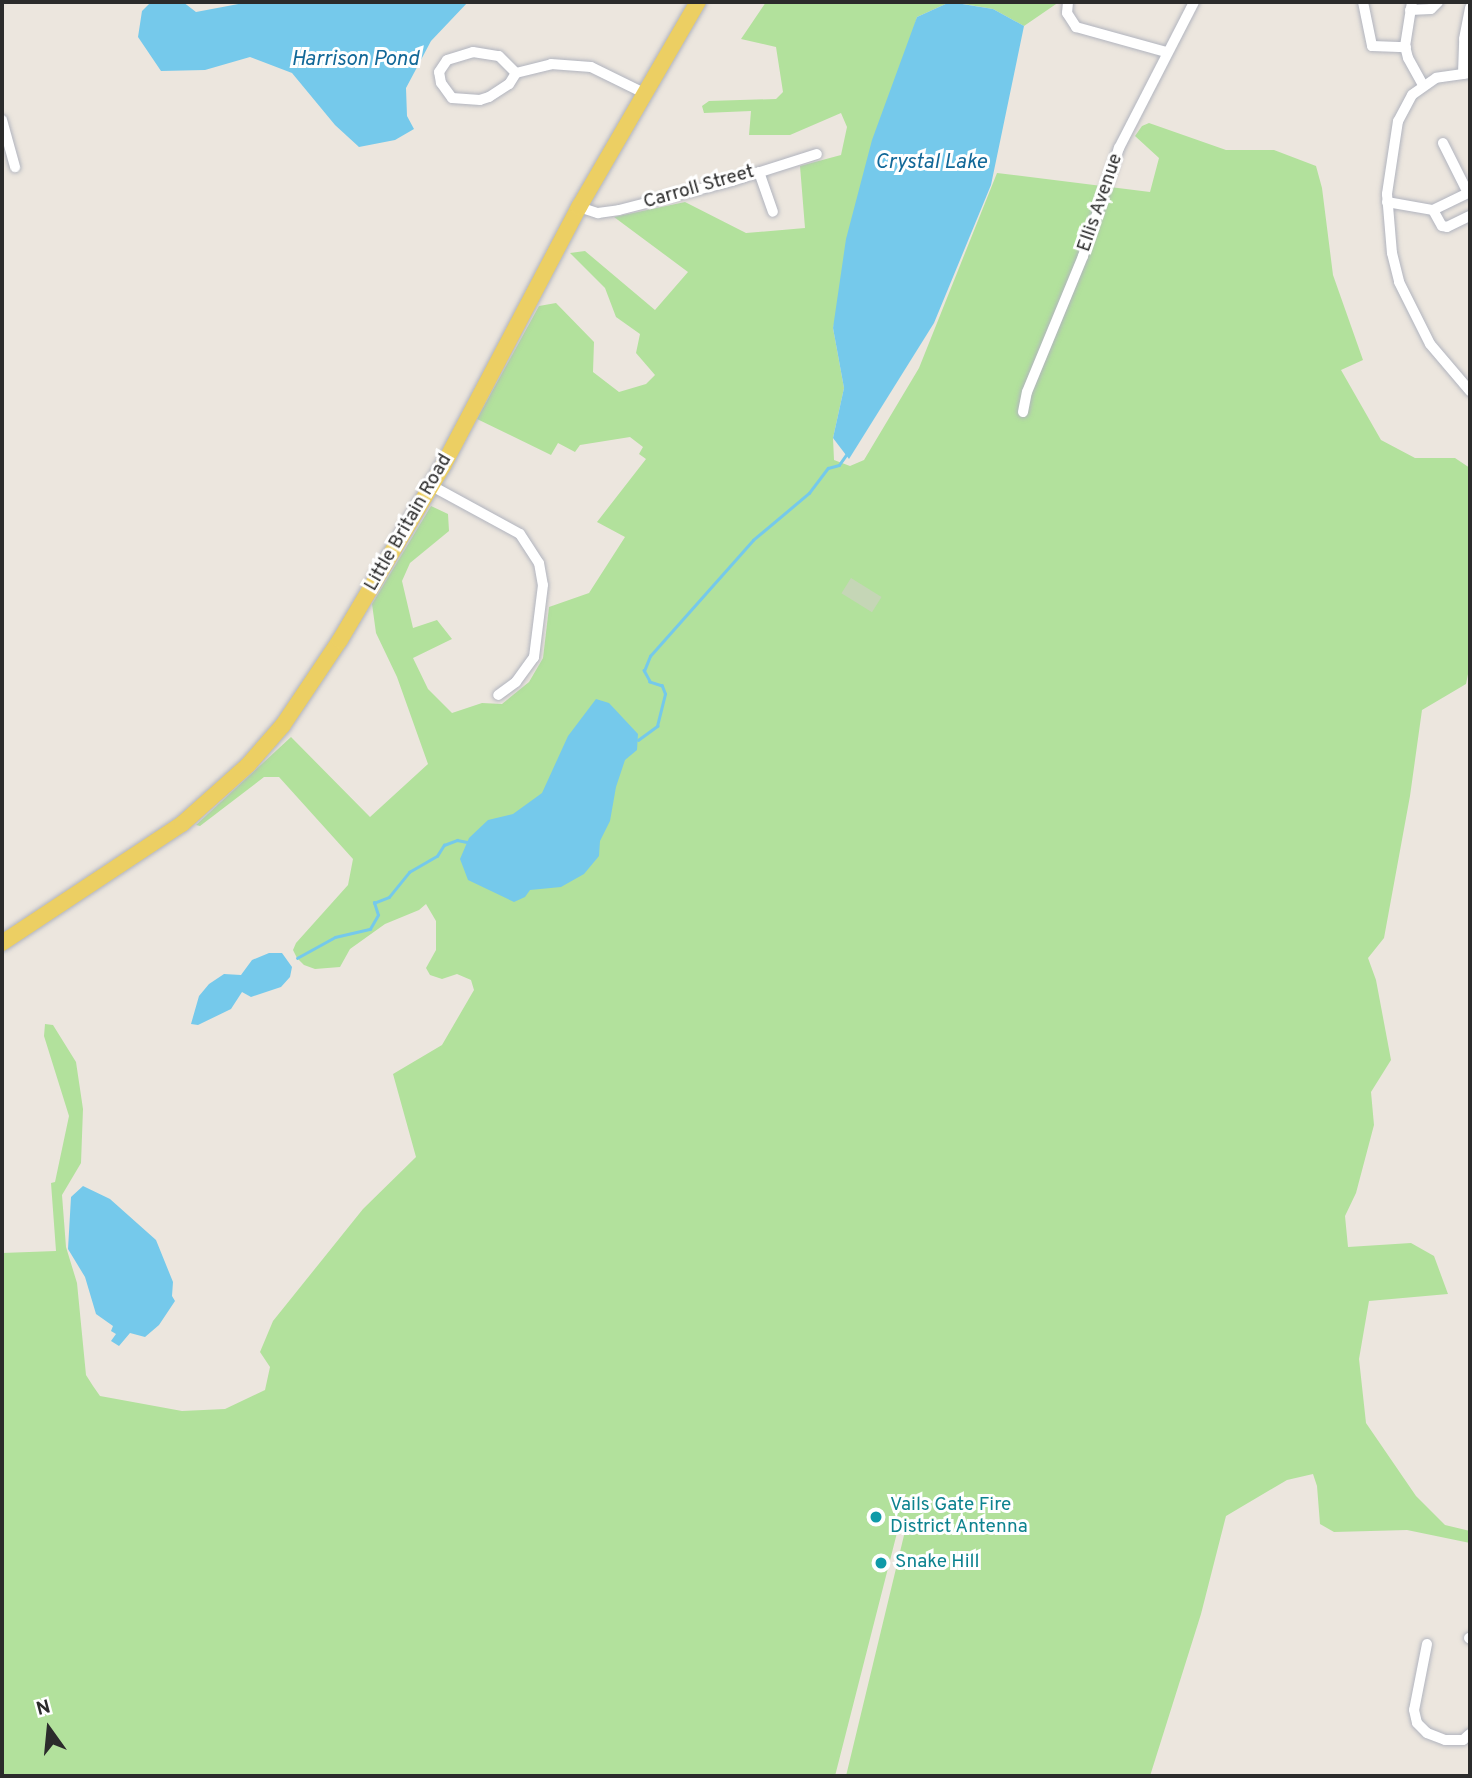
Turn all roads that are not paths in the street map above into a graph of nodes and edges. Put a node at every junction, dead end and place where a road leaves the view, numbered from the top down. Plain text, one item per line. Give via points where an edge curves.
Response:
1 (698, 2) edge
2 (1068, 2) edge
3 (1194, 2) edge
4 (1363, 2) edge
5 (1438, 2) edge
6 (1411, 6) edge
7 (1470, 8) edge
8 (1406, 47) junction
9 (1166, 52) junction
10 (516, 73) junction
11 (1467, 74) edge
12 (1423, 85) junction
13 (644, 93) junction
14 (2, 120) edge
15 (1443, 143) dead end
16 (817, 154) dead end
17 (15, 167) dead end
18 (759, 172) junction
19 (1469, 195) edge
20 (1387, 202) junction
21 (579, 207) junction
22 (1433, 210) junction
23 (773, 212) dead end
24 (1470, 216) edge
25 (1470, 391) edge
26 (1023, 412) dead end
27 (432, 486) junction
28 (498, 695) dead end
29 (2, 943) edge
30 (1427, 1644) dead end
31 (1470, 1734) edge

1 - 13 main road, Little Britain Road
2 - 9 street via 1067,13 1076,27
3 - 9 street, Ellis Avenue
4 - 8 street via 1372,46
5 - 6 street via 1431,9
6 - 8 street
7 - 11 street via 1464,38
8 - 12 street
9 - 26 street, Ellis Avenue via 1119,148
10 - 10 street via 501,91 480,100 452,98 439,72 447,60 473,52 499,57
10 - 13 street via 551,64 591,66
11 - 12 street via 1436,78
12 - 20 street via 1412,94 1398,121
13 - 21 main road, Little Britain Road
14 - 17 street
15 - 19 street
16 - 18 street, Carroll Street
18 - 21 street, Carroll Street via 619,210 597,213
18 - 23 street
19 - 22 street
20 - 22 street
20 - 25 street via 1399,282 1430,344
21 - 27 main road, Little Britain Road
22 - 24 street via 1447,227
27 - 28 street via 520,534 539,563 542,585 534,657 516,682
27 - 29 main road, Little Britain Road via 309,690 248,765 182,824
30 - 31 street via 1414,1710 1417,1723 1427,1733 1446,1740 1463,1740

